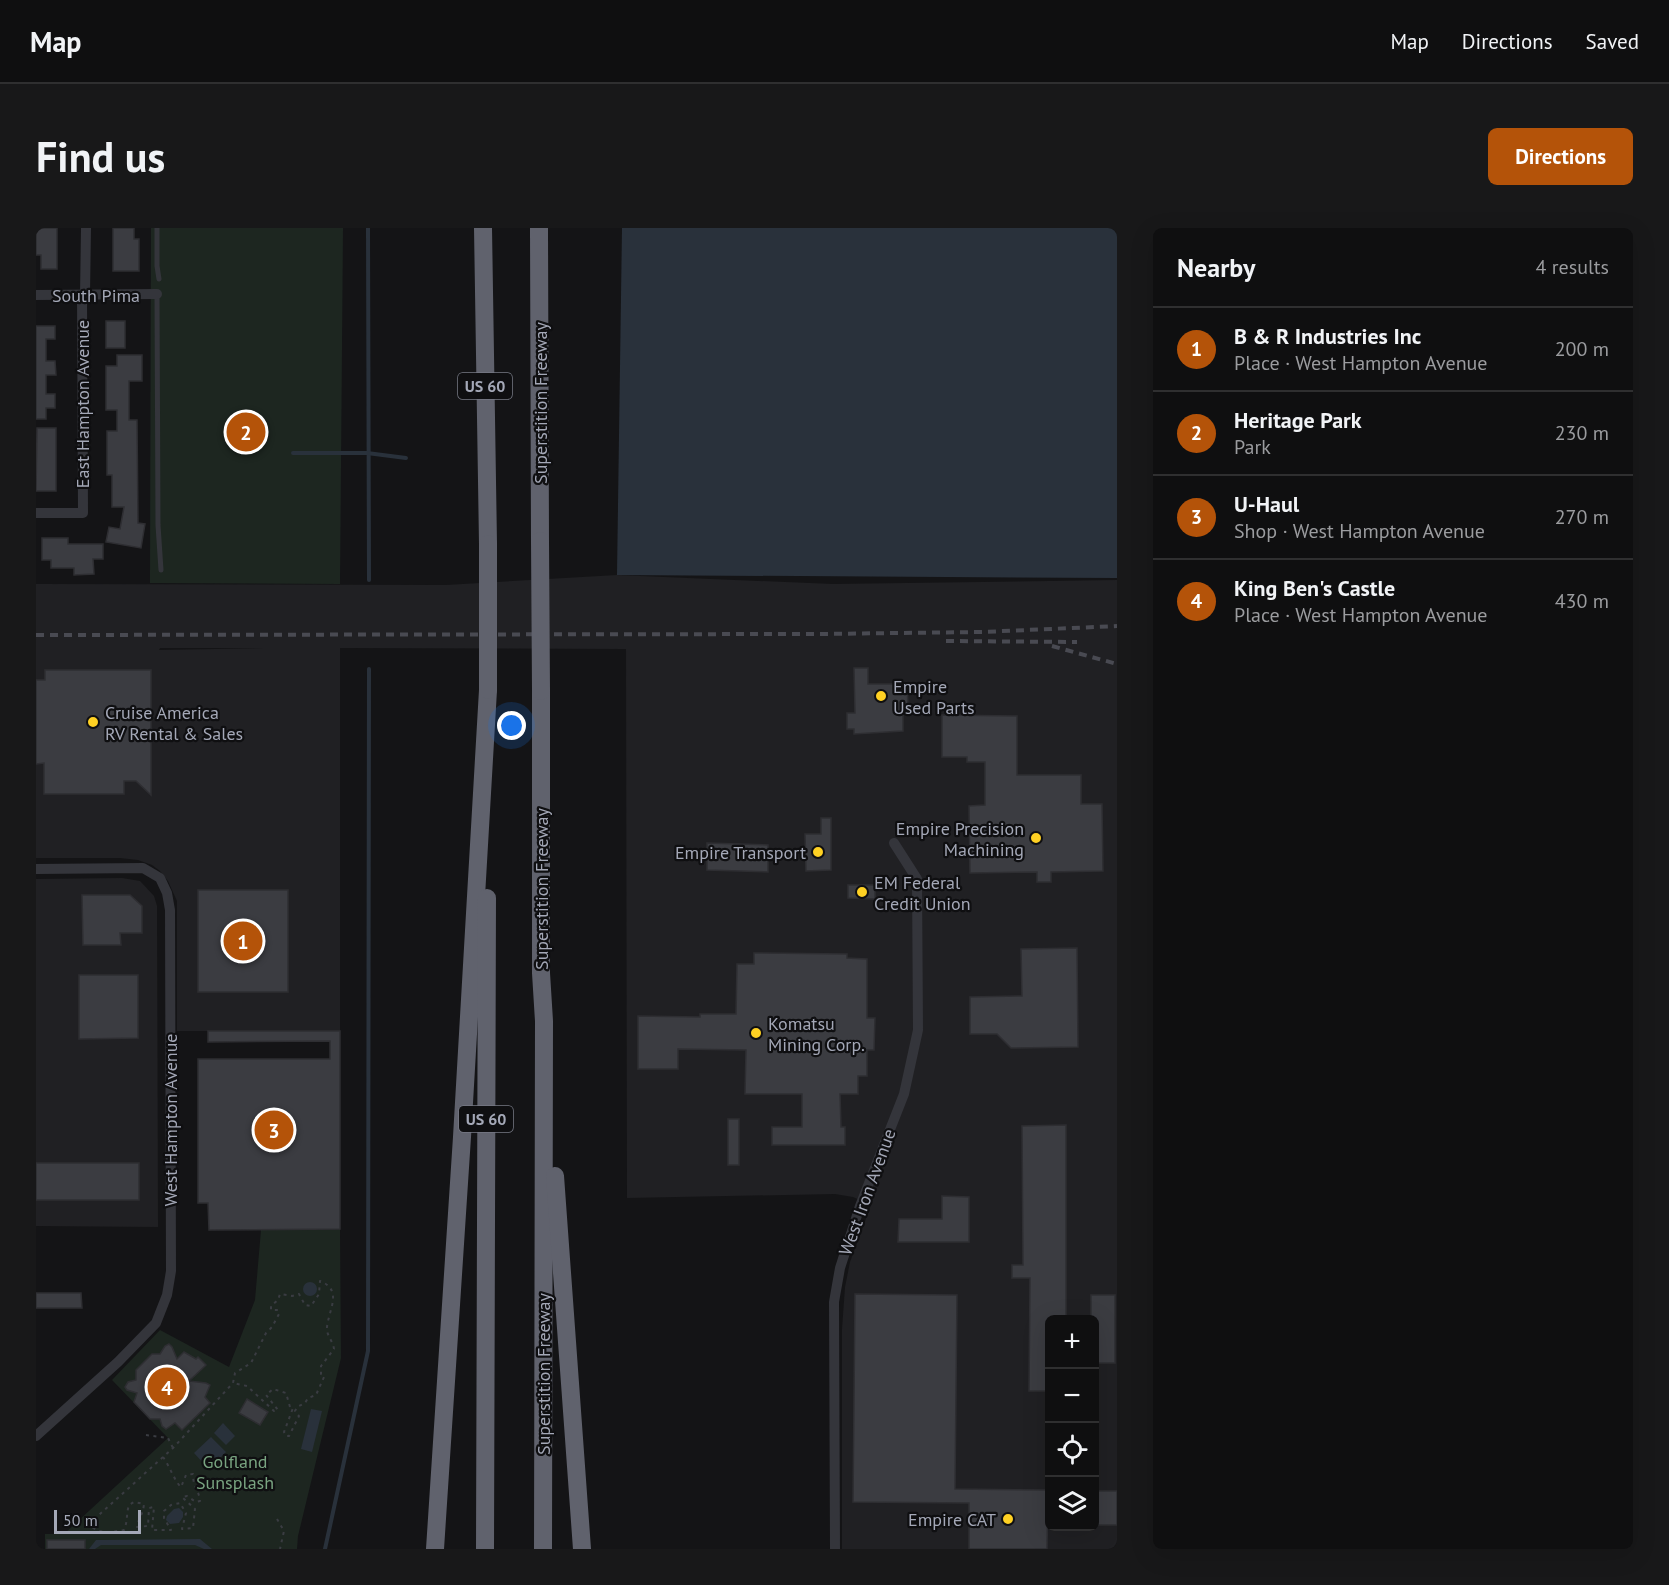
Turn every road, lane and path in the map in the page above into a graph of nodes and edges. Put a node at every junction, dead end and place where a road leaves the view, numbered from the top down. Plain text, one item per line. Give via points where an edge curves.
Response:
1 (86, 228) edge
2 (157, 228) edge
3 (483, 228) edge
4 (539, 228) edge
5 (548, 228) edge
6 (159, 279) dead end
7 (157, 294) joint
8 (36, 295) edge
9 (84, 295) junction
10 (540, 389) junction
11 (36, 513) edge
12 (161, 570) dead end
13 (488, 690) junction
14 (894, 843) dead end
15 (36, 869) edge
16 (544, 1021) junction
17 (233, 1383) junction
18 (37, 1433) edge
19 (146, 1435) dead end
20 (173, 1449) junction
21 (163, 1457) junction
22 (277, 1519) dead end
23 (280, 1549) edge
24 (435, 1549) edge
25 (485, 1549) edge
26 (543, 1549) edge
27 (582, 1549) edge
28 (835, 1549) edge

1 - 9 street, East Hampton Avenue
2 - 6 lane
3 - 13 highway, US 60, bridge
4 - 10 highway, Superstition Freeway
5 - 10 highway
7 - 9 street, South Pima
7 - 12 lane
8 - 9 street, South Pima
9 - 11 street, East Hampton Avenue via 83,513
10 - 16 highway, Superstition Freeway, bridge
13 - 24 highway
13 - 25 highway, US 60
14 - 28 street, West Iron Avenue via 916,879 918,1030 904,1094 860,1206 840,1268 834,1302
15 - 18 street, West Hampton Avenue via 143,868 160,878 167,893 171,1271 156,1323
16 - 26 highway, Superstition Freeway
16 - 27 highway
17 - 17 path via 247,1386 274,1411 278,1410 266,1395 273,1389 286,1393 293,1408 284,1432 289,1436 299,1416 297,1407 316,1395 324,1377 321,1366 334,1349 327,1330 332,1309 331,1286 320,1281 319,1294 308,1307 298,1294 280,1294 271,1306 279,1314 251,1364 235,1373
17 - 20 path
19 - 20 path via 168,1438
20 - 21 path
21 - 21 path via 89,1524 94,1530 124,1530 126,1512 134,1502 144,1504 137,1527 148,1526 149,1508 154,1507 152,1530 171,1530 164,1511 180,1503 186,1513 182,1529 193,1528 195,1509 182,1497 201,1501 193,1474 186,1475 181,1487
22 - 23 path via 284,1531

